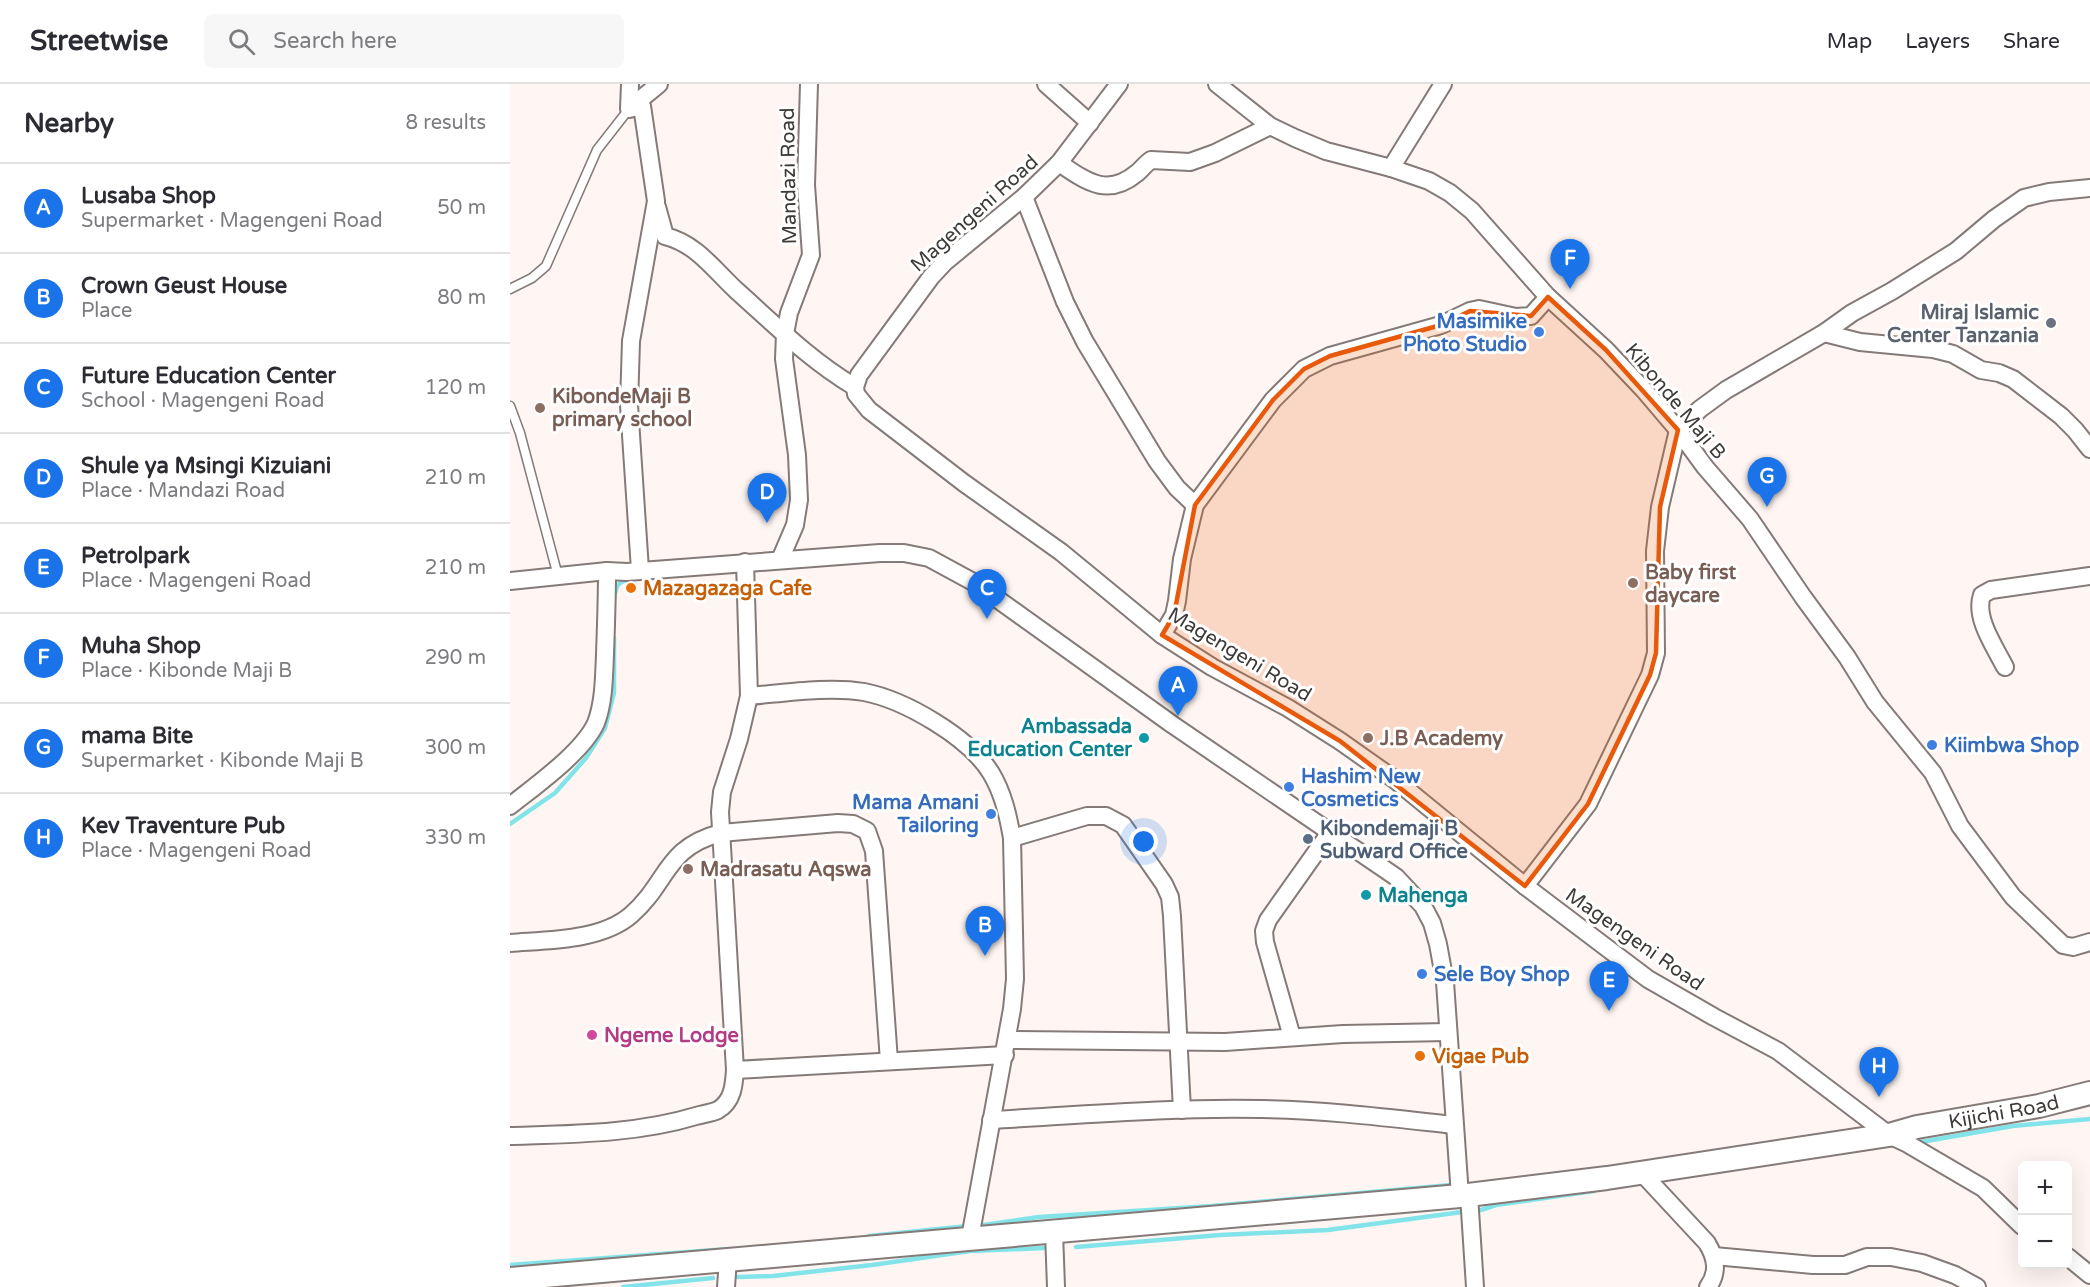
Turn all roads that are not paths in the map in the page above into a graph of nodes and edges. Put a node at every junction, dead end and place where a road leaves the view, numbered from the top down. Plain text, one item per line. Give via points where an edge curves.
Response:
1 (630, 84) edge
2 (659, 84) edge
3 (809, 84) edge
4 (1046, 84) edge
5 (1119, 84) edge
6 (1217, 84) edge
7 (1443, 84) edge
8 (629, 109) junction
9 (1090, 123) junction
10 (1270, 126) junction
11 (1059, 163) junction
12 (1391, 168) junction
13 (2090, 188) edge
14 (1024, 197) junction
15 (656, 201) junction
16 (510, 289) edge
17 (1548, 297) junction
18 (1824, 333) junction
19 (784, 334) junction
20 (855, 387) junction
21 (510, 406) edge
22 (1678, 430) junction
23 (2090, 449) edge
24 (1195, 505) junction
25 (780, 560) junction
26 (745, 562) junction
27 (640, 570) junction
28 (608, 571) junction
29 (558, 576) junction
30 (2090, 576) edge
31 (510, 581) edge
32 (1162, 635) junction
33 (2005, 667) dead end
34 (749, 696) junction
35 (510, 806) edge
36 (1331, 831) junction
37 (721, 834) junction
38 (1012, 838) junction
39 (1525, 886) junction
40 (2090, 942) edge
41 (510, 943) edge
42 (1448, 1032) junction
43 (1292, 1037) junction
44 (1179, 1042) junction
45 (1006, 1048) junction
46 (889, 1061) junction
47 (735, 1070) junction
48 (2090, 1093) edge
49 (1182, 1110) junction
50 (991, 1120) junction
51 (1454, 1125) junction
52 (1889, 1135) junction
53 (510, 1136) edge
54 (1641, 1172) junction
55 (1464, 1196) junction
56 (2018, 1222) edge
57 (1054, 1232) junction
58 (970, 1238) junction
59 (1714, 1256) junction
60 (728, 1259) junction
61 (2072, 1261) edge
62 (2090, 1275) edge
63 (510, 1279) edge
64 (571, 1281) edge
65 (726, 1287) edge
66 (1056, 1287) edge
67 (1475, 1287) edge
68 (1708, 1287) edge
69 (1977, 1287) edge

1 - 8 street
2 - 8 street
3 - 19 street, Mandazi Road via 806,185 811,255
4 - 9 street
5 - 9 street, Magengeni Road
6 - 10 street, Kibonde Maji B
7 - 12 street
8 - 15 street via 642,106
8 - 16 lane via 597,150 546,266
9 - 11 street, Magengeni Road
10 - 11 street via 1190,162 1151,160 1112,186 1084,180
10 - 12 street, Kibonde Maji B via 1326,151
11 - 14 street, Magengeni Road
12 - 17 street, Kibonde Maji B via 1429,181 1465,205
13 - 18 street via 2024,198 1956,251
14 - 20 street, Magengeni Road via 931,277 867,362
14 - 24 street via 1085,342 1158,461
15 - 19 street via 665,236 699,252
15 - 27 street via 631,341 629,405
17 - 22 street, Kibonde Maji B via 1606,350
17 - 24 street via 1531,316 1470,311 1441,325 1330,356 1304,369 1273,400
18 - 22 street via 1726,390
18 - 23 street via 1860,342 1934,349 1953,354 1980,370 2013,379 2061,416
19 - 20 street
19 - 25 street, Mandazi Road via 800,500 795,525
20 - 32 street, Magengeni Road via 860,400 884,422 1061,552
21 - 29 lane
22 - 39 street via 1660,507 1655,551 1656,653 1650,675 1588,804
22 - 40 street, Kibonde Maji B via 1750,519 1875,702 1934,773 1960,826 2013,897 2063,945
24 - 32 street via 1174,615
25 - 26 street
25 - 36 street via 904,553 937,562 975,583 1173,725
26 - 27 street
26 - 34 street
27 - 28 street
28 - 29 street
28 - 35 street via 604,670 595,724 567,758
29 - 31 street
30 - 33 street via 1991,590 1982,595 1983,622
32 - 39 street, Magengeni Road via 1340,741 1394,779
34 - 37 street via 722,792
34 - 38 street via 864,692 927,717 954,736 989,770 1000,791
36 - 42 street via 1396,878 1423,906 1438,944
36 - 43 street via 1264,931
37 - 41 street via 705,837 683,850 643,902 615,925 600,932 561,939
37 - 46 street via 838,822 867,831 874,850
37 - 47 street
38 - 44 street via 1087,816 1106,816 1123,825 1170,897
38 - 45 street via 1015,979
39 - 52 street, Magengeni Road via 1648,979 1778,1051
42 - 43 street
42 - 51 street
43 - 44 street
44 - 45 street
44 - 49 street
45 - 46 street
45 - 50 street
46 - 47 street
47 - 53 street via 734,1089 718,1110 642,1127
48 - 52 street, Kijichi Road
49 - 50 street
49 - 51 street via 1355,1114
50 - 58 street
51 - 55 street
52 - 54 street, Kijichi Road
52 - 56 street, Magengeni Road via 1983,1188
54 - 55 street, Kijichi Road
54 - 59 street via 1707,1243
55 - 57 street, Kijichi Road
55 - 67 street
57 - 58 street, Kijichi Road
57 - 66 street
58 - 60 street, Kijichi Road
59 - 68 street via 1716,1268
59 - 69 street via 1813,1265 1845,1265 1867,1257 1891,1257 1922,1263
60 - 64 street, Kijichi Road
60 - 65 street
61 - 62 street
63 - 64 street, Kijichi Road

